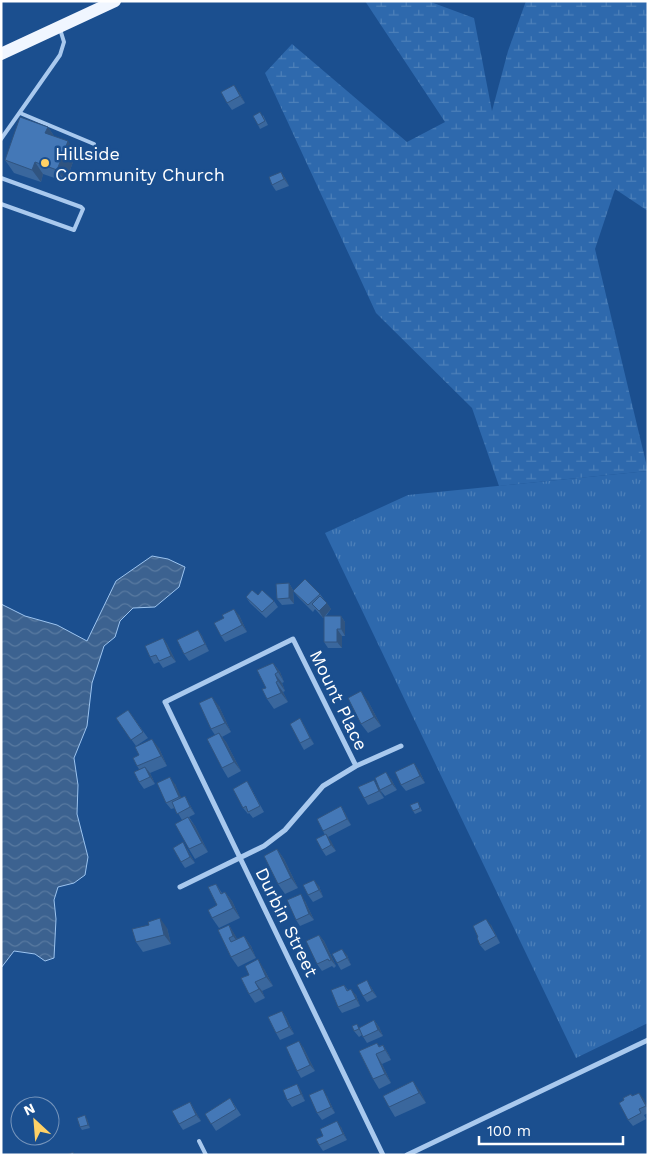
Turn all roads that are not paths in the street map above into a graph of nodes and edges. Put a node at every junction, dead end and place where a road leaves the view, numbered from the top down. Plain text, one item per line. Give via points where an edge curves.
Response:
1 (115, 1) edge
2 (59, 27) junction
3 (1, 54) edge
4 (20, 113) junction
5 (1, 139) edge
6 (94, 144) dead end
7 (1, 178) edge
8 (1, 204) edge
9 (293, 639) joint
10 (401, 746) dead end
11 (356, 766) junction
12 (240, 858) junction
13 (180, 887) dead end
14 (648, 1040) edge
15 (199, 1141) dead end
16 (206, 1155) edge
17 (383, 1155) edge
18 (406, 1155) edge

1 - 2 main road
2 - 3 main road
2 - 4 lane via 64,42 60,55
4 - 5 lane
4 - 6 lane
7 - 8 lane via 82,210 74,230
9 - 11 street, Mount Place
9 - 12 street, Durbin Street via 165,702
10 - 11 street
11 - 12 street, Mount Place via 323,786 285,830
12 - 13 street, Mount Place
12 - 17 street, Durbin Street
14 - 18 street
15 - 16 lane

